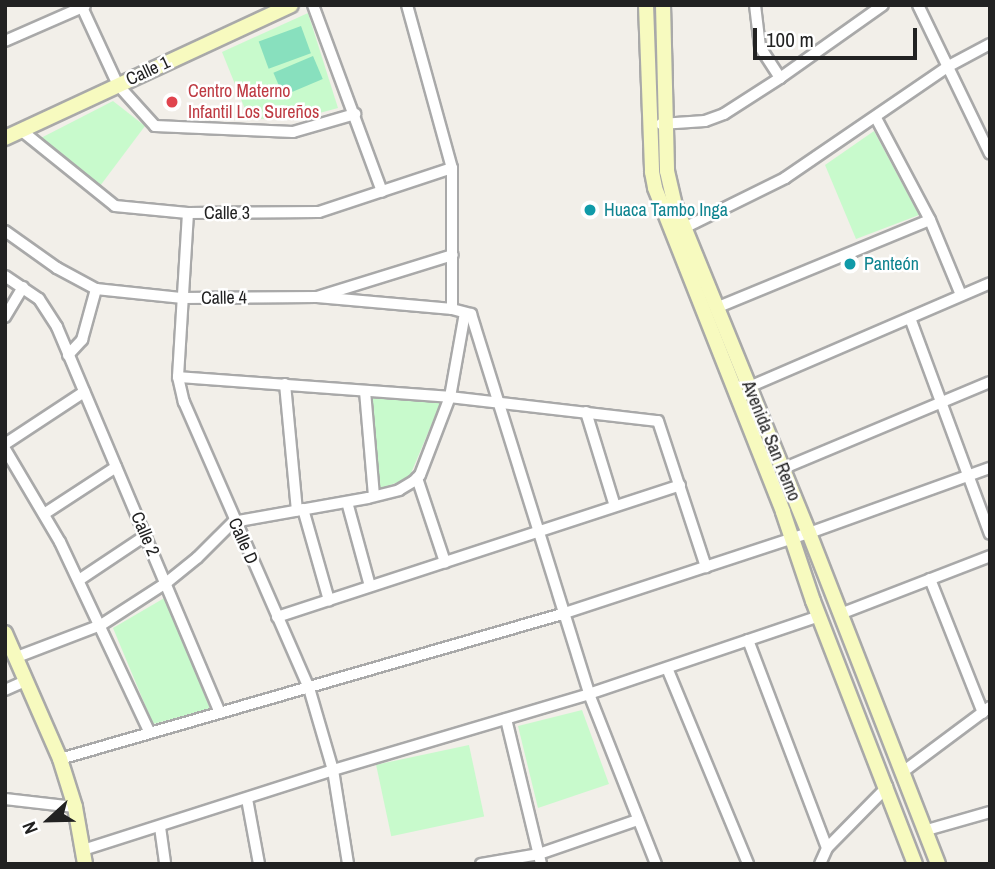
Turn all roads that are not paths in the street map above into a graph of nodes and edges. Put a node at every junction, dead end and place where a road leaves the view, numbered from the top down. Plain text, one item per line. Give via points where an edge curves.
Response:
1 (291, 5) edge
2 (313, 5) edge
3 (407, 5) edge
4 (646, 5) edge
5 (663, 5) edge
6 (766, 5) edge
7 (883, 5) edge
8 (918, 5) edge
9 (83, 6) edge
10 (755, 9) edge
11 (5, 41) edge
12 (990, 44) edge
13 (947, 67) junction
14 (780, 78) junction
15 (118, 85) junction
16 (355, 114) junction
17 (876, 118) junction
18 (666, 124) junction
19 (650, 125) junction
20 (22, 131) junction
21 (5, 138) edge
22 (990, 154) edge
23 (452, 168) junction
24 (382, 192) junction
25 (188, 213) junction
26 (930, 220) junction
27 (684, 228) junction
28 (5, 231) edge
29 (453, 255) junction
30 (5, 276) edge
31 (990, 283) edge
32 (23, 287) junction
33 (96, 289) junction
34 (961, 295) junction
35 (317, 297) junction
36 (181, 298) junction
37 (716, 308) junction
38 (452, 309) junction
39 (465, 313) junction
40 (5, 317) edge
41 (910, 318) junction
42 (68, 355) junction
43 (178, 377) junction
44 (990, 382) edge
45 (285, 384) junction
46 (749, 387) junction
47 (84, 391) junction
48 (365, 391) junction
49 (450, 397) junction
50 (498, 402) junction
51 (941, 403) junction
52 (586, 412) junction
53 (5, 447) edge
54 (9, 462) edge
55 (116, 467) junction
56 (990, 468) edge
57 (782, 469) junction
58 (968, 476) junction
59 (417, 478) junction
60 (680, 485) junction
61 (374, 496) junction
62 (347, 502) junction
63 (615, 506) junction
64 (300, 510) junction
65 (44, 514) junction
66 (233, 522) junction
67 (538, 531) junction
68 (809, 533) junction
69 (990, 534) edge
70 (145, 536) junction
71 (793, 538) junction
72 (990, 556) edge
73 (445, 562) junction
74 (706, 567) junction
75 (930, 579) junction
76 (79, 580) junction
77 (166, 583) junction
78 (370, 586) junction
79 (329, 600) junction
80 (562, 614) junction
81 (840, 614) junction
82 (818, 616) junction
83 (277, 617) junction
84 (101, 625) junction
85 (5, 633) edge
86 (748, 640) junction
87 (17, 657) junction
88 (667, 668) junction
89 (27, 680) junction
90 (309, 688) junction
91 (5, 690) edge
92 (589, 694) junction
93 (986, 710) edge
94 (220, 713) junction
95 (506, 719) junction
96 (150, 733) junction
97 (60, 759) junction
98 (333, 770) junction
99 (904, 771) junction
100 (887, 787) junction
101 (5, 799) edge
102 (247, 799) junction
103 (75, 807) junction
104 (990, 812) edge
105 (638, 820) junction
106 (160, 827) junction
107 (927, 830) junction
108 (827, 848) junction
109 (84, 857) edge
110 (540, 859) edge
111 (165, 864) edge
112 (259, 864) edge
113 (348, 864) edge
114 (481, 864) edge
115 (656, 864) edge
116 (748, 864) edge
117 (820, 864) edge
118 (915, 864) edge
119 (938, 864) edge

1 - 15 main road, Calle 1
2 - 16 street
3 - 23 street
4 - 19 main road, Avenida San Remo
5 - 18 main road, Avenida San Remo
6 - 10 street
7 - 14 street
8 - 13 street
9 - 11 street
9 - 15 street
10 - 14 street via 760,47
12 - 13 street
13 - 17 street
13 - 22 street
14 - 18 street via 715,117
15 - 16 street via 155,125 293,132
15 - 20 main road, Calle 1
16 - 24 street
17 - 26 street
17 - 27 street via 760,193
18 - 19 street
18 - 27 main road, Avenida San Remo via 669,186
19 - 71 main road, Avenida San Remo via 658,198
20 - 21 main road, Calle 1
20 - 25 street, Calle 3 via 115,206
23 - 24 street, Calle 3
23 - 29 street
24 - 25 street, Calle 3 via 319,212
25 - 36 street, Calle D
26 - 34 street
26 - 37 street
27 - 37 main road, Avenida San Remo
28 - 33 street, Calle 4
29 - 35 street, Calle 4
29 - 38 street
30 - 32 street, Calle 2
31 - 34 street
32 - 40 street
32 - 42 street, Calle 2 via 47,310
33 - 36 street, Calle 4
33 - 42 street via 82,340
34 - 41 street
35 - 36 street, Calle 4
35 - 38 street
36 - 43 street, Calle D
37 - 46 main road, Avenida San Remo
38 - 39 street
39 - 49 street
39 - 50 street via 471,314
41 - 46 street
41 - 51 street
42 - 47 street, Calle 2
43 - 45 street
43 - 66 street, Calle D
44 - 51 street
45 - 48 street
45 - 64 street
46 - 57 main road, Avenida San Remo
47 - 53 street
47 - 55 street, Calle 2
48 - 49 street
48 - 61 street
49 - 50 street
49 - 59 street
50 - 52 street
50 - 67 street
51 - 57 street
51 - 58 street
52 - 60 street via 658,421
52 - 63 street
53 - 54 street
54 - 65 street
55 - 65 street
55 - 70 street, Calle 2
56 - 58 street
57 - 68 main road, Avenida San Remo
58 - 68 street
58 - 69 street
59 - 61 street via 399,490
59 - 73 street
60 - 63 street
60 - 74 street
61 - 62 street
62 - 64 street
62 - 78 street
63 - 67 street
64 - 66 street
64 - 79 street
65 - 76 street
66 - 77 street
66 - 83 street, Calle D
67 - 73 street
67 - 80 street
68 - 71 street
68 - 81 main road, Avenida San Remo
70 - 76 street
70 - 77 street, Calle 2
71 - 74 street
71 - 82 main road, Avenida San Remo
72 - 75 street
73 - 78 street
74 - 80 street
75 - 81 street
75 - 93 street
76 - 84 street
77 - 84 street
77 - 94 street, Calle 2
78 - 79 street
79 - 83 street
80 - 90 street
80 - 92 street
81 - 99 main road, Avenida San Remo
82 - 86 street
82 - 100 main road, Avenida San Remo
83 - 90 street, Calle D
84 - 87 street
84 - 96 street
85 - 87 main road
86 - 88 street
86 - 108 street
87 - 89 main road
88 - 92 street
88 - 116 street
89 - 91 street
89 - 97 main road
90 - 94 street
90 - 98 street, Calle D
92 - 95 street
92 - 105 street
93 - 99 street
94 - 96 street
95 - 98 street
95 - 110 street
96 - 97 street
97 - 103 main road
98 - 102 street
98 - 113 street, Calle D
99 - 107 main road, Avenida San Remo
100 - 108 street
100 - 118 main road, Avenida San Remo
101 - 103 street
102 - 106 street
102 - 112 street
103 - 109 main road
104 - 107 street
105 - 110 street
105 - 115 street
106 - 109 street
106 - 111 street
107 - 119 main road, Avenida San Remo
108 - 117 street
110 - 114 street

